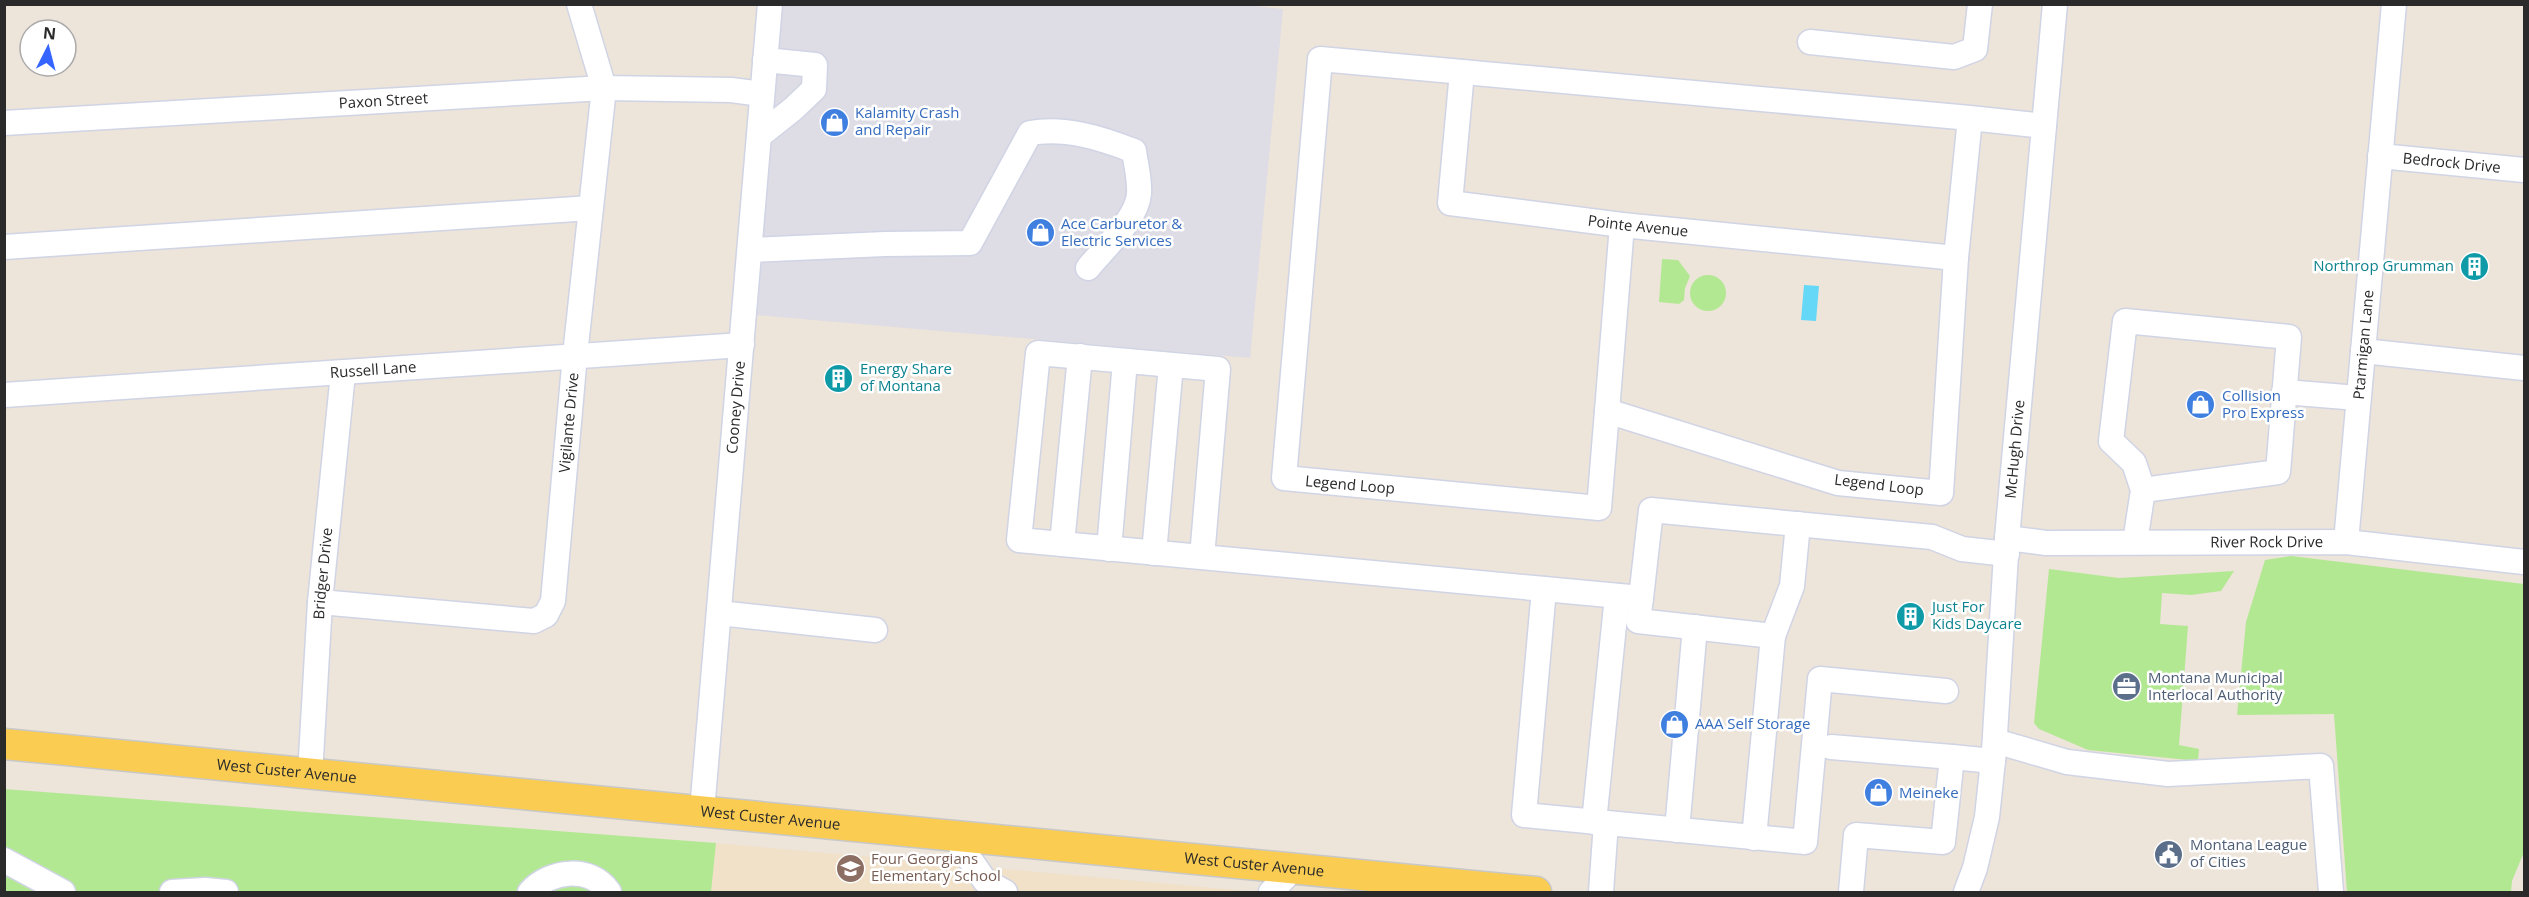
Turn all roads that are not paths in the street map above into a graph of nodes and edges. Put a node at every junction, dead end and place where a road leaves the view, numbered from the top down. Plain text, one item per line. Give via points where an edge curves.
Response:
1 (579, 4) edge
2 (770, 4) edge
3 (1980, 4) edge
4 (2055, 4) edge
5 (2394, 4) edge
6 (1810, 42) dead end
7 (765, 60) junction
8 (1462, 72) junction
9 (604, 88) junction
10 (762, 94) junction
11 (1970, 118) junction
12 (4, 123) edge
13 (2044, 126) junction
14 (759, 136) junction
15 (2380, 156) junction
16 (2524, 170) edge
17 (591, 208) junction
18 (1622, 225) junction
19 (4, 247) edge
20 (750, 250) junction
21 (1956, 258) junction
22 (1088, 268) dead end
23 (742, 345) junction
24 (2363, 351) junction
25 (575, 355) junction
26 (1080, 356) junction
27 (1125, 361) junction
28 (1171, 365) junction
29 (2524, 368) edge
30 (343, 373) junction
31 (2284, 392) junction
32 (4, 395) edge
33 (2358, 398) junction
34 (1607, 411) junction
35 (2144, 490) junction
36 (1798, 524) junction
37 (2346, 542) junction
38 (2135, 543) junction
39 (1062, 544) junction
40 (2007, 546) junction
41 (1109, 549) junction
42 (1154, 553) junction
43 (1202, 557) junction
44 (2524, 562) edge
45 (1544, 589) junction
46 (1617, 596) junction
47 (1641, 598) junction
48 (320, 602) junction
49 (719, 613) junction
50 (1695, 627) junction
51 (874, 630) dead end
52 (1773, 636) junction
53 (1946, 691) dead end
54 (4, 744) edge
55 (1831, 747) dead end
56 (1994, 751) junction
57 (1952, 757) junction
58 (310, 775) junction
59 (702, 811) junction
60 (1600, 822) junction
61 (1677, 830) junction
62 (954, 836) junction
63 (1754, 838) junction
64 (4, 860) edge
65 (1293, 869) junction
66 (63, 892) edge
67 (172, 892) edge
68 (226, 892) edge
69 (530, 892) edge
70 (609, 892) edge
71 (1005, 892) edge
72 (1271, 892) edge
73 (1536, 892) edge
74 (1601, 892) edge
75 (1851, 892) edge
76 (1966, 892) edge
77 (2331, 892) edge

1 - 9 street, Vigilante Drive
2 - 7 street, Cooney Drive
3 - 6 street via 1975,50 1954,57
4 - 13 street, McHugh Drive
5 - 15 street, Ptarmigan Lane
7 - 10 street, Cooney Drive
7 - 14 street via 815,64 814,88
8 - 11 street, Legend Loop
8 - 18 street, Pointe Avenue via 1449,203
8 - 34 street, Legend Loop via 1320,59 1284,478 1599,508
9 - 10 street, Paxon Street
9 - 12 street, Paxon Street
9 - 17 street, Vigilante Drive
10 - 14 street, Cooney Drive
11 - 13 street, Legend Loop
11 - 21 street, Legend Loop
13 - 40 street, McHugh Drive
14 - 20 street, Cooney Drive
15 - 16 street, Bedrock Drive
15 - 24 street, Ptarmigan Lane
17 - 19 street
17 - 25 street, Vigilante Drive
18 - 21 street, Pointe Avenue
18 - 34 street
20 - 22 street via 970,243 1030,133 1052,129 1103,139 1134,151 1139,195 1127,225
20 - 23 street, Cooney Drive
21 - 34 street, Legend Loop via 1941,493 1839,483
23 - 25 street, Russell Lane
23 - 49 street, Cooney Drive
24 - 29 street
24 - 33 street, Ptarmigan Lane
25 - 30 street, Russell Lane
25 - 48 street, Vigilante Drive via 553,601 546,615 534,621
26 - 27 street
26 - 39 street
26 - 39 street via 1038,352 1023,505 1020,540
27 - 28 street
27 - 41 street
28 - 42 street
28 - 43 street via 1218,369
30 - 32 street, Russell Lane
30 - 48 street, Bridger Drive
31 - 33 street
31 - 35 street via 2278,472
31 - 35 street via 2289,337 2125,321 2111,441 2134,463
33 - 37 street, Ptarmigan Lane
35 - 38 street
36 - 40 street, River Rock Drive via 1932,537 1962,549
36 - 47 street, River Rock Drive via 1650,510
36 - 52 street via 1792,586
37 - 38 street, River Rock Drive
37 - 44 street, River Rock Drive
38 - 40 street, River Rock Drive
39 - 41 street
40 - 56 street, McHugh Drive
41 - 42 street
42 - 43 street
43 - 45 street
45 - 46 street
45 - 60 street via 1524,815
46 - 47 street
46 - 60 street
47 - 50 street via 1638,621
48 - 58 street, Bridger Drive
49 - 51 street
49 - 59 street, Cooney Drive
50 - 52 street
50 - 61 street
52 - 63 street
53 - 63 street via 1820,679 1805,842
54 - 58 main road, West Custer Avenue
55 - 57 street
56 - 57 street
56 - 76 street, McHugh Drive via 1987,817
56 - 77 street via 2168,774 2321,766
57 - 75 street via 1943,842 1856,836
58 - 59 main road, West Custer Avenue
59 - 62 main road, West Custer Avenue
60 - 61 street
60 - 74 street
61 - 63 street
62 - 65 main road, West Custer Avenue
62 - 71 street via 985,881
64 - 66 street
65 - 72 street
65 - 73 main road, West Custer Avenue
67 - 68 street
69 - 70 street via 556,876 576,874 590,875

